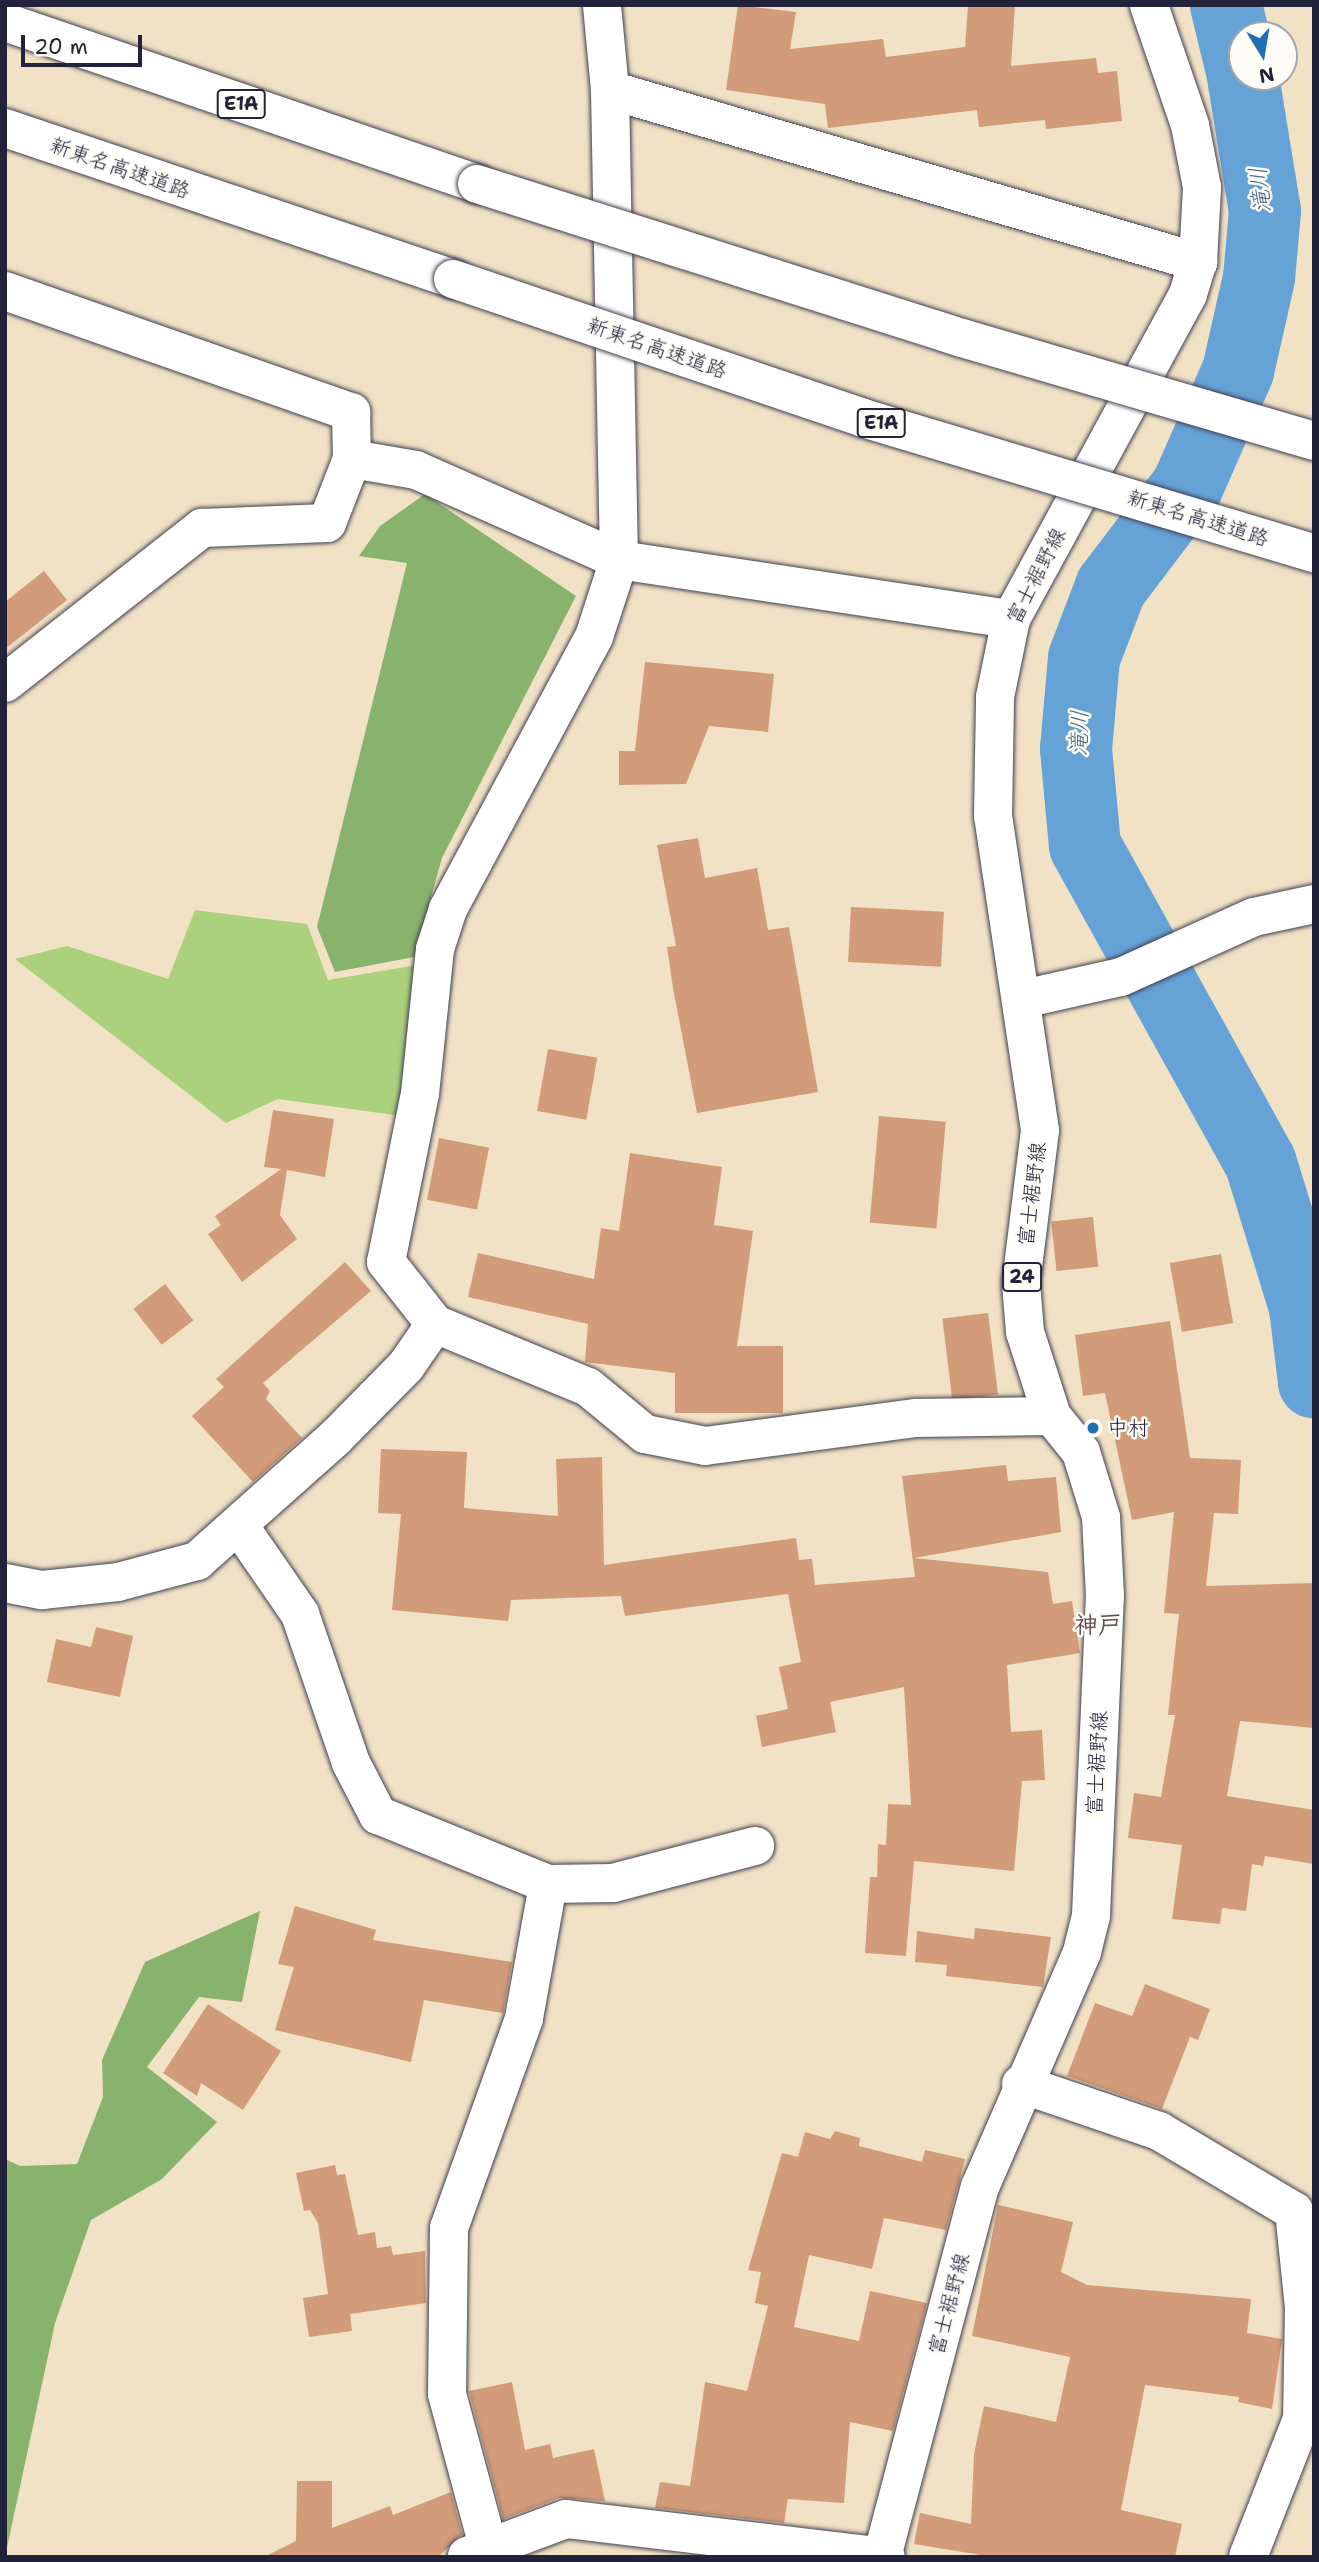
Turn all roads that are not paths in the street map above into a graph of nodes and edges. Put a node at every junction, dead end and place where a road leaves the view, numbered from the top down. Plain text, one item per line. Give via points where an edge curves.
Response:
1 (602, 5) edge
2 (1149, 5) edge
3 (5, 22) edge
4 (610, 90) junction
5 (5, 128) edge
6 (1198, 262) junction
7 (5, 291) edge
8 (1314, 441) edge
9 (352, 460) junction
10 (1314, 554) edge
11 (620, 560) junction
12 (1011, 619) junction
13 (5, 682) edge
14 (1314, 904) edge
15 (1023, 999) junction
16 (435, 1324) junction
17 (1052, 1416) junction
18 (240, 1527) junction
19 (5, 1583) edge
20 (755, 1846) dead end
21 (548, 1884) junction
22 (1021, 2084) junction
23 (1308, 2419) edge
24 (477, 2551) edge
25 (883, 2557) edge
26 (1248, 2557) edge

1 - 4 main road
2 - 6 main road, 富士裾野線 / 24 via 1190,125 1200,175
3 - 8 main road, E1A, bridge via 477,184 962,338
4 - 6 main road
4 - 11 main road
5 - 10 main road, 新東名高速道路 / E1A, bridge via 863,418
6 - 12 main road, 富士裾野線 / 24 via 1188,294
7 - 9 main road via 351,412
9 - 11 main road via 415,470
9 - 13 main road via 327,523 202,528
11 - 12 main road
11 - 16 main road via 594,637 448,909 435,949 420,1094 386,1262
12 - 15 main road, 富士裾野線 / 24 via 995,696 993,816
14 - 15 main road via 1254,917 1121,977
15 - 17 main road, 富士裾野線 / 24 via 1040,1130 1021,1283 1025,1332
16 - 17 main road via 587,1387 645,1434 705,1446 916,1418
16 - 18 main road via 406,1366
17 - 22 main road, 富士裾野線 / 24 via 1081,1452 1101,1517 1105,1596 1091,1916 1082,1952
18 - 19 main road via 197,1561 118,1582 42,1590
18 - 21 main road via 300,1614 351,1763 377,1815
20 - 21 main road via 613,1883
21 - 24 main road via 524,2018 449,2228 447,2394
22 - 23 main road via 1159,2132 1294,2211 1304,2306
22 - 25 main road, 富士裾野線 / 24 via 980,2187
23 - 26 main road
24 - 25 main road via 566,2519

